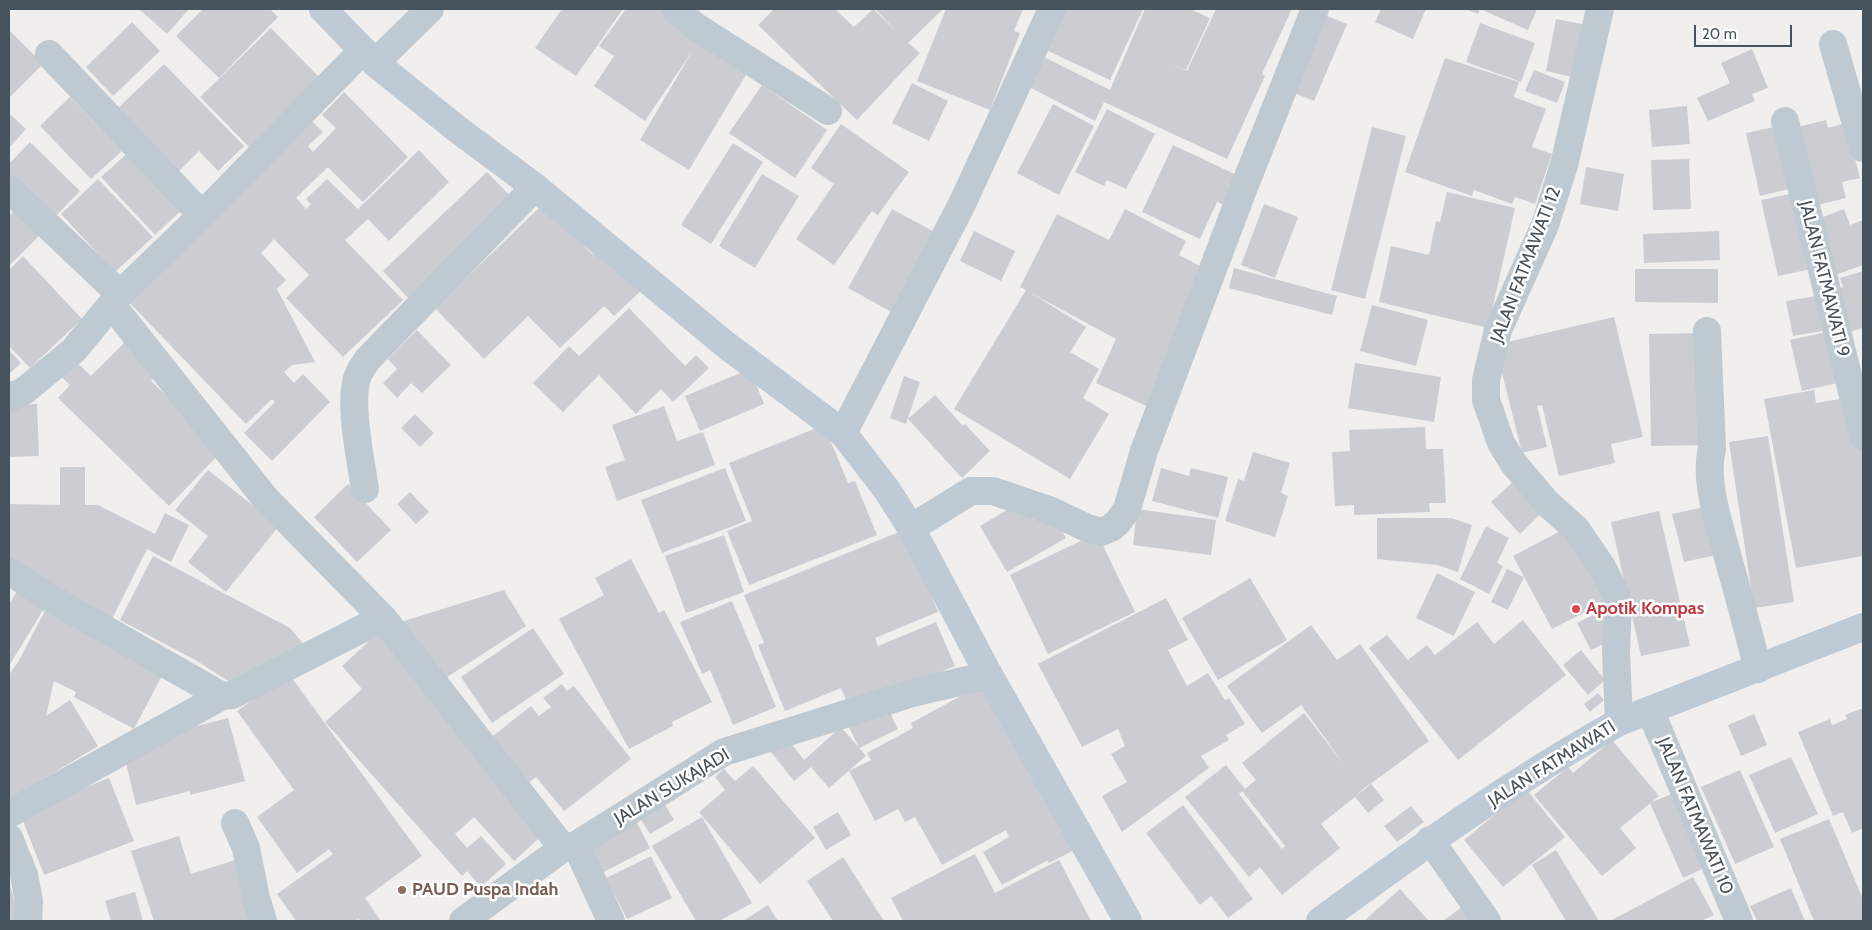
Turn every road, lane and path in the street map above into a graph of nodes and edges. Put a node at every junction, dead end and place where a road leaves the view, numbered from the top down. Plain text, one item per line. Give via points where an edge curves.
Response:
1 (323, 9) edge
2 (430, 9) edge
3 (675, 9) edge
4 (1052, 9) edge
5 (1315, 9) edge
6 (1600, 9) edge
7 (1833, 44) dead end
8 (49, 54) dead end
9 (369, 56) junction
10 (828, 111) dead end
11 (1785, 122) dead end
12 (1863, 148) edge
13 (535, 187) junction
14 (9, 189) edge
15 (202, 215) junction
16 (116, 300) junction
17 (1708, 331) dead end
18 (9, 398) edge
19 (843, 433) junction
20 (1863, 436) edge
21 (365, 489) dead end
22 (911, 528) junction
23 (9, 571) edge
24 (383, 618) junction
25 (1863, 628) edge
26 (1758, 669) junction
27 (989, 675) junction
28 (222, 696) junction
29 (1650, 710) junction
30 (1619, 722) junction
31 (9, 814) edge
32 (235, 823) dead end
33 (9, 838) edge
34 (1430, 840) junction
35 (570, 846) junction
36 (28, 921) edge
37 (263, 921) edge
38 (463, 921) edge
39 (611, 921) edge
40 (1128, 921) edge
41 (1320, 921) edge
42 (1486, 921) edge
43 (1739, 921) edge

1 - 9 street
2 - 9 street
3 - 10 street via 695,26
4 - 19 street via 962,204
5 - 22 street via 1144,451 1127,509 1118,522 1101,532 1050,510 993,490 982,490 971,491
6 - 30 street, JALAN FATMAWATI 12 via 1564,165 1545,225 1498,330 1486,380 1486,400 1501,443 1514,464 1547,503 1576,529 1616,594
7 - 12 street
8 - 15 street
9 - 13 street via 457,130
9 - 15 street
11 - 20 street, JALAN FATMAWATI 9
13 - 19 street via 726,345
13 - 21 street via 367,360 358,374 356,423
14 - 16 street
15 - 16 street
16 - 18 street via 74,350 24,391
16 - 24 street via 265,498
17 - 26 street via 1712,449 1708,461 1709,474
19 - 22 street via 887,490
22 - 27 street
23 - 28 street via 50,598
24 - 28 street via 232,695
24 - 35 street
25 - 26 street, JALAN FATMAWATI
26 - 29 street, JALAN FATMAWATI
27 - 35 street, JALAN SUKAJADI via 916,692 724,752
27 - 40 street
28 - 31 street
29 - 30 street, JALAN FATMAWATI
29 - 43 street, JALAN FATMAWATI 10
30 - 34 street, JALAN FATMAWATI
32 - 37 street via 246,848
33 - 36 street via 24,874 29,901
34 - 41 street, JALAN FATMAWATI
34 - 42 street
35 - 38 street, JALAN SUKAJADI
35 - 39 street

